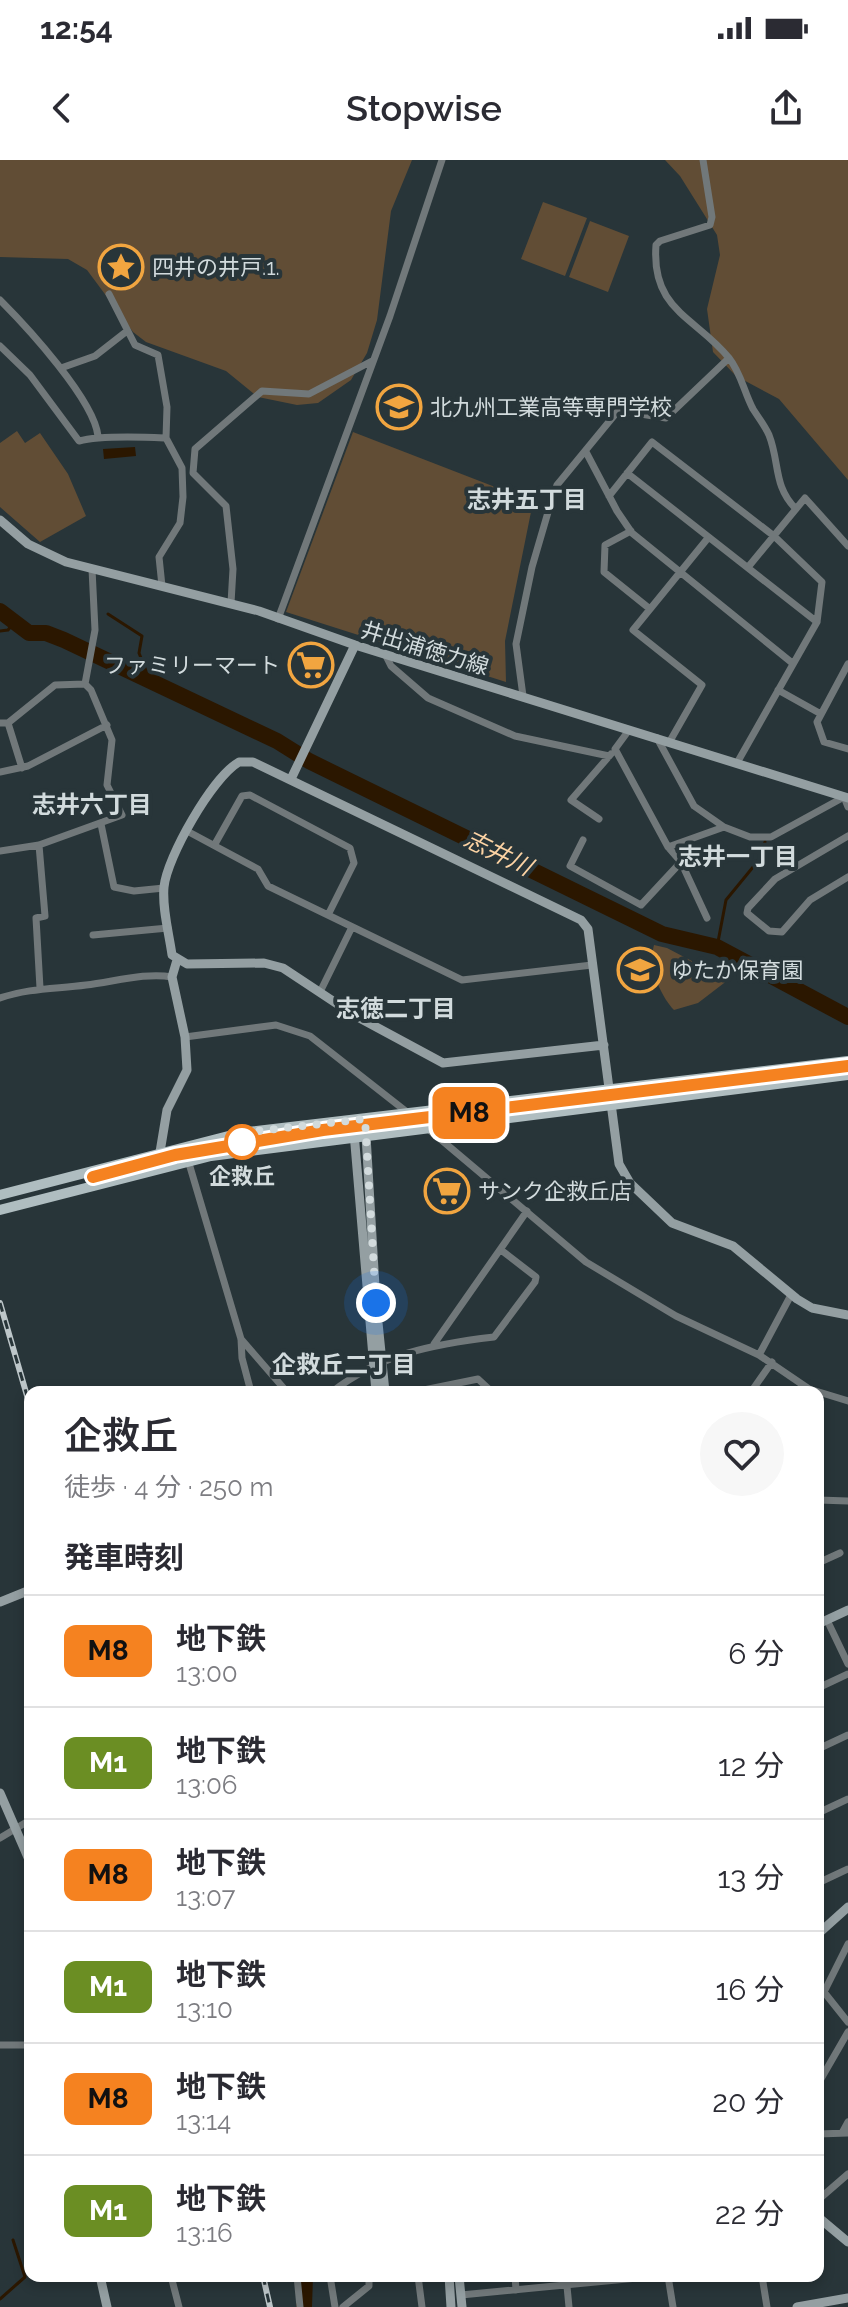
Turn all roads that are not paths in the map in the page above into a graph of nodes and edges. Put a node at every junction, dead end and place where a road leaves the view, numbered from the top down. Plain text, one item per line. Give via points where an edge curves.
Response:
1 (442, 160) edge
2 (703, 160) edge
3 (109, 294) dead end
4 (0, 300) edge
5 (127, 331) junction
6 (0, 346) edge
7 (729, 358) junction
8 (372, 361) junction
9 (61, 368) junction
10 (98, 436) junction
11 (166, 438) junction
12 (586, 452) junction
13 (627, 473) junction
14 (609, 496) junction
15 (796, 509) junction
16 (0, 520) edge
17 (631, 531) junction
18 (774, 536) junction
19 (708, 538) junction
20 (848, 546) edge
21 (749, 566) junction
22 (92, 569) junction
23 (679, 571) junction
24 (162, 586) junction
25 (231, 603) junction
26 (650, 609) junction
27 (278, 619) junction
28 (817, 622) junction
29 (355, 645) junction
30 (385, 654) junction
31 (791, 662) junction
32 (848, 664) edge
33 (85, 684) junction
34 (778, 690) junction
35 (523, 696) junction
36 (821, 714) junction
37 (4, 723) edge
38 (107, 725) junction
39 (629, 730) junction
40 (657, 738) junction
41 (670, 741) junction
42 (848, 749) edge
43 (612, 752) junction
44 (737, 763) junction
45 (22, 768) junction
46 (0, 772) edge
47 (291, 779) junction
48 (846, 797) edge
49 (848, 807) edge
50 (599, 819) dead end
51 (101, 824) junction
52 (724, 827) junction
53 (187, 831) junction
54 (848, 836) edge
55 (583, 840) dead end
56 (215, 844) junction
57 (39, 845) junction
58 (668, 847) junction
59 (0, 851) edge
60 (681, 862) junction
61 (848, 877) edge
62 (164, 888) junction
63 (328, 915) junction
64 (707, 918) dead end
65 (352, 927) junction
66 (168, 928) junction
67 (93, 935) dead end
68 (177, 960) junction
69 (592, 965) junction
70 (172, 977) junction
71 (40, 988) junction
72 (320, 992) junction
73 (0, 998) edge
74 (185, 1037) junction
75 (604, 1045) junction
76 (848, 1061) edge
77 (848, 1075) edge
78 (609, 1089) junction
79 (612, 1104) junction
80 (405, 1112) junction
81 (365, 1119) junction
82 (353, 1121) junction
83 (426, 1127) junction
84 (366, 1134) junction
85 (353, 1136) junction
86 (160, 1152) junction
87 (188, 1160) junction
88 (0, 1195) edge
89 (3, 1209) edge
90 (527, 1211) junction
91 (501, 1250) junction
92 (791, 1295) junction
93 (848, 1315) edge
94 (241, 1339) junction
95 (434, 1344) junction
96 (759, 1355) junction
97 (772, 1362) junction
98 (377, 1363) junction
99 (249, 1386) edge
100 (282, 1386) edge
101 (341, 1386) edge
102 (376, 1386) edge
103 (383, 1386) edge
104 (444, 1386) edge
105 (486, 1386) edge
106 (755, 1386) edge
107 (805, 1386) edge
108 (848, 1388) edge
109 (824, 1393) edge
110 (847, 1399) edge
111 (824, 1500) edge
112 (848, 1501) edge
113 (840, 1553) dead end
114 (824, 1560) edge
115 (24, 1592) edge
116 (0, 1602) edge
117 (848, 1610) edge
118 (824, 1622) edge
119 (824, 1624) edge
120 (848, 1664) edge
121 (848, 1674) edge
122 (824, 1685) edge
123 (848, 1735) edge
124 (824, 1746) edge
125 (1, 1795) edge
126 (848, 1799) edge
127 (824, 1810) edge
128 (24, 1823) edge
129 (16, 1828) junction
130 (0, 1838) edge
131 (24, 1847) edge
132 (848, 1869) edge
133 (824, 1880) edge
134 (848, 1907) edge
135 (824, 1929) edge
136 (848, 1944) edge
137 (848, 2022) edge
138 (848, 2032) edge
139 (0, 2045) edge
140 (24, 2045) edge
141 (824, 2074) edge
142 (848, 2122) edge
143 (845, 2133) edge
144 (824, 2134) edge
145 (848, 2174) edge
146 (824, 2195) edge
147 (824, 2222) edge
148 (848, 2242) edge
149 (101, 2282) edge
150 (173, 2282) edge
151 (298, 2282) edge
152 (331, 2282) edge
153 (369, 2282) edge
154 (419, 2282) edge
155 (449, 2282) edge
156 (460, 2282) edge
157 (515, 2282) edge
158 (566, 2282) edge
159 (591, 2282) edge
160 (669, 2282) edge
161 (763, 2282) edge
162 (566, 2286) junction
163 (516, 2290) junction
164 (461, 2295) junction
165 (848, 2298) edge
166 (107, 2307) edge
167 (179, 2307) edge
168 (300, 2307) edge
169 (335, 2307) edge
170 (343, 2307) edge
171 (422, 2307) edge
172 (451, 2307) edge
173 (462, 2307) edge
174 (569, 2307) edge
175 (673, 2307) edge
176 (767, 2307) edge
177 (797, 2307) edge

1 - 8 street
2 - 7 street via 712,202 710,225 660,241 655,253 667,302
3 - 5 street
4 - 9 street
5 - 9 street via 95,356
5 - 11 street via 135,345 158,355
6 - 10 street via 30,375 71,434 79,441
7 - 12 street via 666,418 628,412 622,406
7 - 15 street via 769,435 783,495
8 - 25 street via 309,394 262,391 195,449 193,473 226,506
8 - 27 street
9 - 10 street via 96,422
10 - 11 street
11 - 24 street via 182,468 183,497 180,523 159,557
12 - 14 street
12 - 35 street via 557,485 532,567 516,644
13 - 14 street
13 - 18 street via 652,442
13 - 19 street
14 - 17 street
15 - 18 street
15 - 20 street via 805,498
16 - 22 street, 井出浦徳力線 via 28,544
17 - 23 street
17 - 26 street via 605,545 604,572
18 - 21 street
18 - 28 street via 822,582
19 - 21 street
19 - 23 street
21 - 28 street
22 - 24 street, 井出浦徳力線
22 - 33 street via 95,630
23 - 26 street
23 - 31 street
24 - 25 street, 井出浦徳力線
25 - 27 street, 井出浦徳力線
26 - 41 street via 633,630 702,685
27 - 29 street, 井出浦徳力線
28 - 31 street
29 - 30 street, 井出浦徳力線
29 - 47 street
30 - 35 street, 井出浦徳力線
30 - 43 street via 391,666 428,698 515,736
31 - 34 street
32 - 36 street
33 - 37 street via 55,685
33 - 38 street
34 - 36 street
34 - 44 street
35 - 39 street, 井出浦徳力線
36 - 42 street via 817,722 824,742
37 - 45 street
38 - 45 street
38 - 51 street via 112,740 106,780 122,815
39 - 40 street, 井出浦徳力線
39 - 43 street
40 - 41 street, 井出浦徳力線
40 - 52 street via 694,806
41 - 44 street, 井出浦徳力線
43 - 50 street via 571,800
43 - 58 street
44 - 48 street, 井出浦徳力線
45 - 46 street
47 - 53 street via 253,762 239,762
47 - 69 street via 581,920 588,929
48 - 49 street
48 - 52 street via 771,837 750,837
51 - 57 street
51 - 62 street via 114,887
52 - 58 street
53 - 56 street
53 - 62 street
54 - 61 street via 775,879 747,913 769,931 782,932 810,900
55 - 60 street via 570,866 641,905
56 - 63 street via 258,869 268,886
56 - 63 street via 242,796 250,795 350,848 354,863
57 - 59 street
57 - 71 street via 45,916 36,918
58 - 60 street
60 - 64 street
62 - 66 street
63 - 65 street
65 - 69 street via 462,980
65 - 72 street
66 - 67 street
66 - 68 street
68 - 70 street
68 - 72 street via 274,965
69 - 75 street
70 - 71 street
70 - 74 street
71 - 73 street
72 - 75 street via 443,1063
74 - 80 street via 290,1027 331,1052
74 - 86 street via 187,1070 167,1110
75 - 78 street
76 - 78 main road
77 - 79 main road
78 - 79 street
78 - 80 main road
79 - 83 main road
79 - 92 street via 619,1164 630,1183 672,1223 733,1246
80 - 81 main road
80 - 83 street
81 - 82 main road
81 - 84 street
82 - 85 street
82 - 86 main road via 240,1133
83 - 84 main road
83 - 90 street
84 - 85 main road
84 - 98 street
85 - 87 main road
85 - 98 street
86 - 88 main road
87 - 89 main road
87 - 94 street
90 - 91 street
90 - 96 street via 586,1262 676,1316
91 - 95 street
91 - 95 street via 533,1274 535,1282 494,1337
92 - 93 street via 812,1308
92 - 96 street
94 - 99 street
94 - 100 street
95 - 98 street
96 - 97 street
97 - 106 street
97 - 107 street
98 - 101 street
98 - 102 street
98 - 103 street
104 - 105 street via 478,1379
108 - 110 street
109 - 110 street
111 - 112 street
113 - 114 street
115 - 116 street
117 - 118 street
119 - 120 street
121 - 122 street
123 - 124 street
125 - 129 street
126 - 127 street
128 - 129 street
129 - 130 street
129 - 131 street
132 - 133 street
134 - 135 street
136 - 137 street via 824,1992
138 - 141 street
139 - 140 street
142 - 143 street
143 - 144 street
145 - 146 street
147 - 148 street
149 - 166 street
150 - 167 street
151 - 168 street
152 - 169 street
153 - 170 street
154 - 171 street
155 - 172 street
156 - 164 street
157 - 163 street
158 - 162 street
159 - 162 street
160 - 175 street
161 - 176 street
162 - 163 street
162 - 174 street
163 - 164 street
164 - 173 street
165 - 177 street

